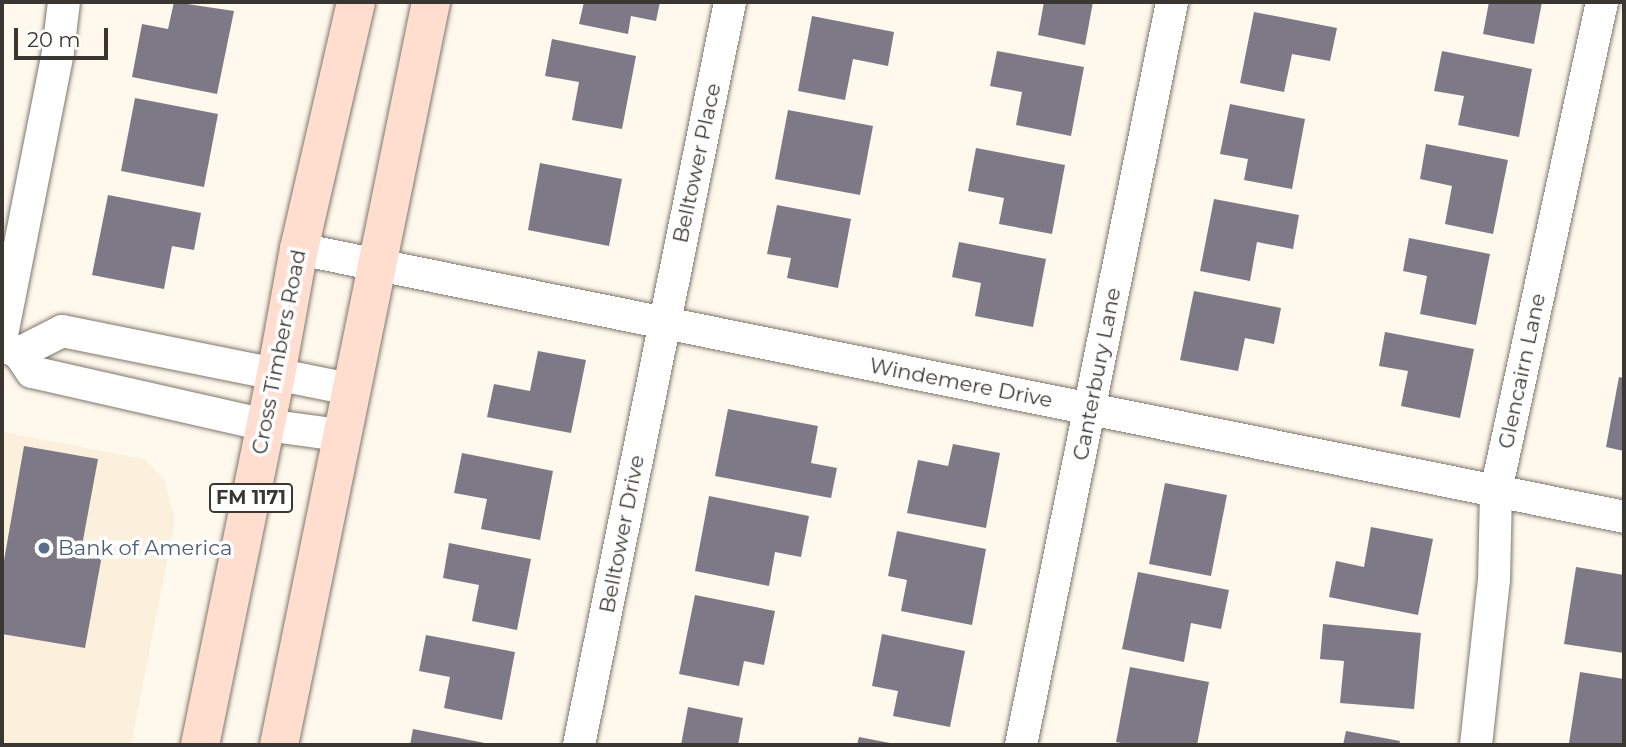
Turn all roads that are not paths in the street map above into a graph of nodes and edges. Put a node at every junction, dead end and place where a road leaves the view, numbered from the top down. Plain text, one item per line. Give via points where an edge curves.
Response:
1 (64, 2) edge
2 (356, 2) edge
3 (431, 2) edge
4 (730, 2) edge
5 (1172, 2) edge
6 (1602, 2) edge
7 (299, 249) junction
8 (376, 265) junction
9 (664, 323) junction
10 (8, 344) edge
11 (276, 375) junction
12 (350, 389) junction
13 (1090, 409) junction
14 (265, 425) junction
15 (340, 435) junction
16 (1496, 491) junction
17 (1624, 517) edge
18 (200, 745) edge
19 (279, 745) edge
20 (579, 745) edge
21 (1021, 745) edge
22 (1476, 745) edge

1 - 10 street
2 - 7 main road, Cross Timbers Road / FM 1171
3 - 8 main road, FM 1171
4 - 9 street, Belltower Place
5 - 13 street, Canterbury Lane
6 - 16 street, Glencairn Lane
7 - 8 street, Windemere Drive
7 - 11 main road, Cross Timbers Road / FM 1171
8 - 9 street, Windemere Drive
8 - 12 main road, FM 1171
9 - 13 street, Windemere Drive
9 - 20 street, Belltower Drive
10 - 11 street via 62,331
10 - 14 street via 32,372
11 - 12 street
11 - 14 main road, Cross Timbers Road / FM 1171
12 - 15 main road, FM 1171
13 - 16 street, Windemere Drive
13 - 21 street, Canterbury Lane
14 - 15 street
14 - 18 main road, Cross Timbers Road / FM 1171
15 - 19 main road, FM 1171
16 - 17 street, Windemere Drive
16 - 22 street, Glencairn Lane via 1494,580

